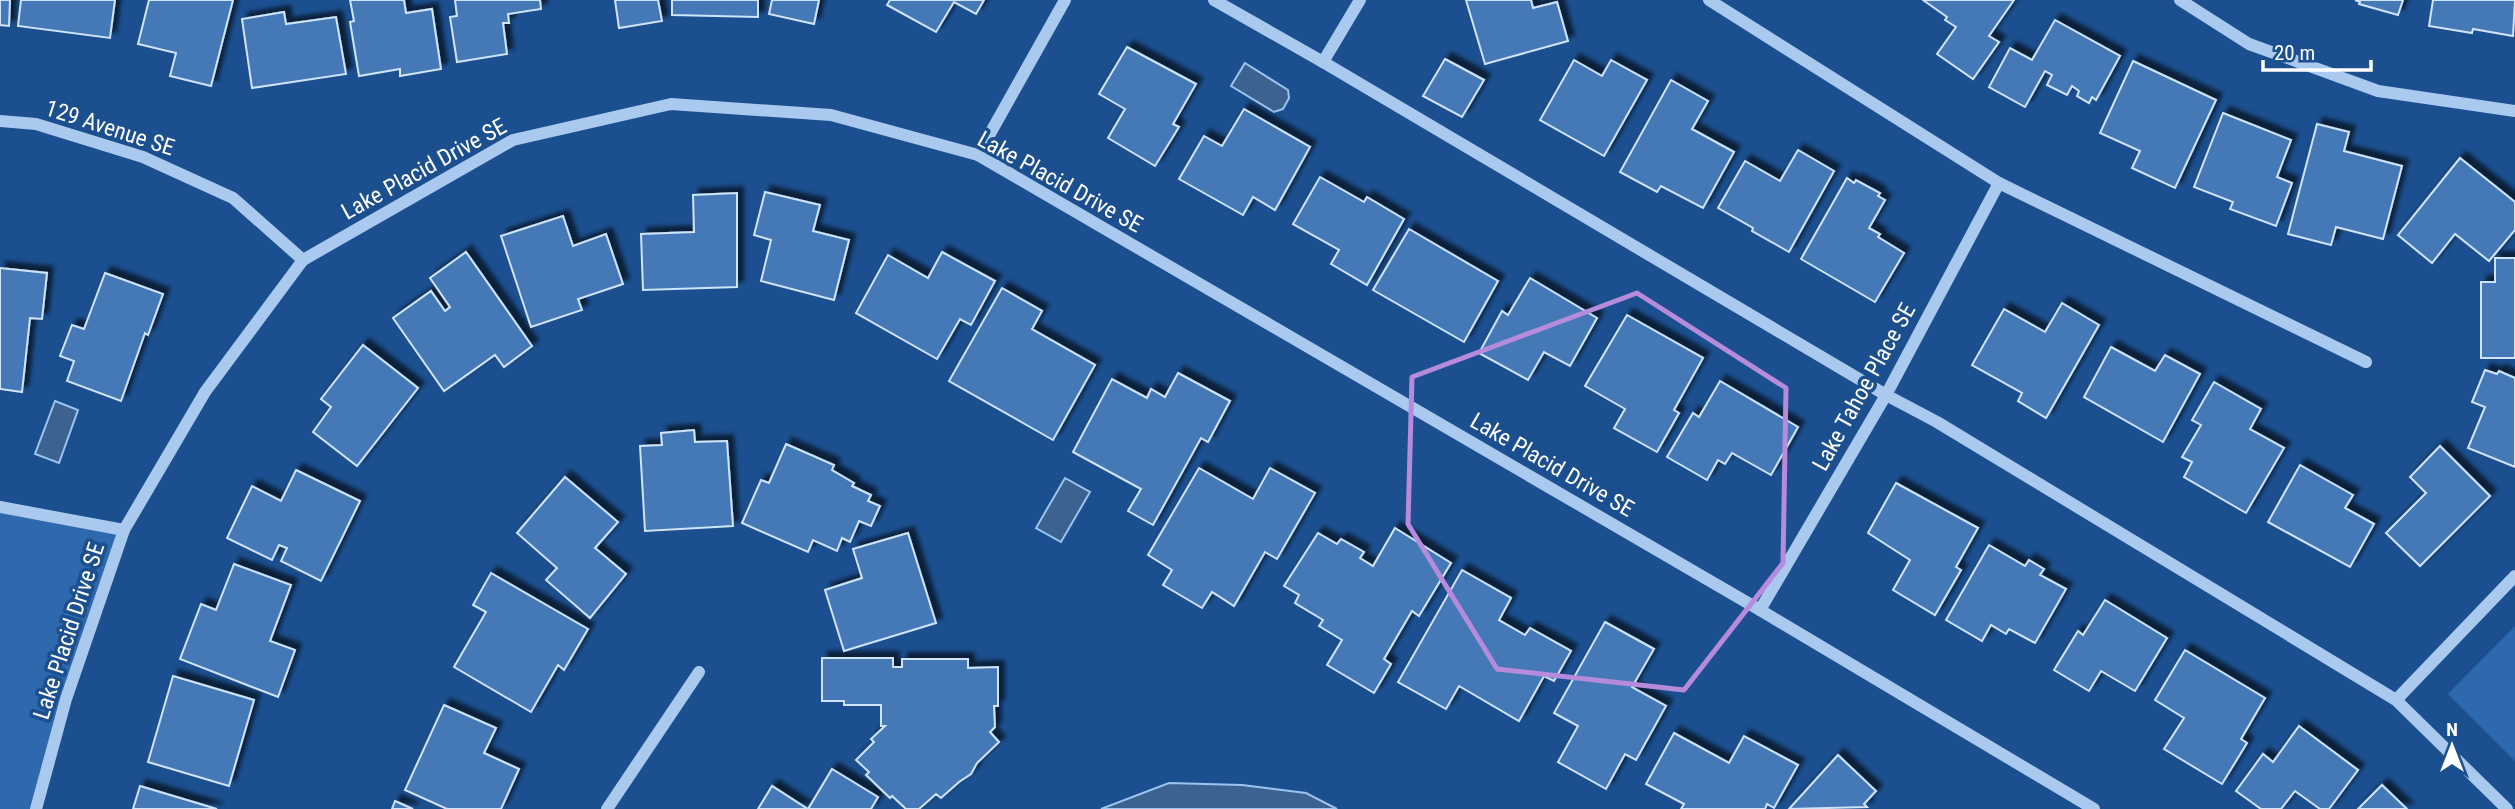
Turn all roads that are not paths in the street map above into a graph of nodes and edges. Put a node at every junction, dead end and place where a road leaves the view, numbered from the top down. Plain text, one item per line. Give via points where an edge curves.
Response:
1 (1065, 0) edge
2 (1214, 0) edge
3 (1360, 0) edge
4 (1709, 0) edge
5 (2180, 0) edge
6 (1323, 62) junction
7 (2515, 111) edge
8 (0, 121) edge
9 (978, 155) junction
10 (1999, 183) junction
11 (303, 260) junction
12 (2366, 362) dead end
13 (1886, 395) junction
14 (0, 507) edge
15 (124, 530) junction
16 (2515, 576) edge
17 (1759, 610) junction
18 (699, 672) dead end
19 (2396, 700) junction
20 (36, 809) edge
21 (607, 809) edge
22 (2094, 809) edge
23 (2507, 809) edge

1 - 9 street
2 - 6 street
3 - 6 street
4 - 10 street
5 - 7 street via 2249,44 2378,91
6 - 13 street
8 - 11 street, 129 Avenue SE via 36,124 144,157 233,198
9 - 11 street, Lake Placid Drive SE via 831,115 671,104 513,140
9 - 17 street, Lake Placid Drive SE
10 - 12 street
10 - 13 street, Lake Tahoe Place SE
11 - 15 street, Lake Placid Drive SE via 205,392
13 - 17 street, Lake Tahoe Place SE
13 - 19 street
14 - 15 street
15 - 20 street, Lake Placid Drive SE via 66,699
16 - 19 street
17 - 22 street, Lake Placid Drive SE
18 - 21 street
19 - 23 street

